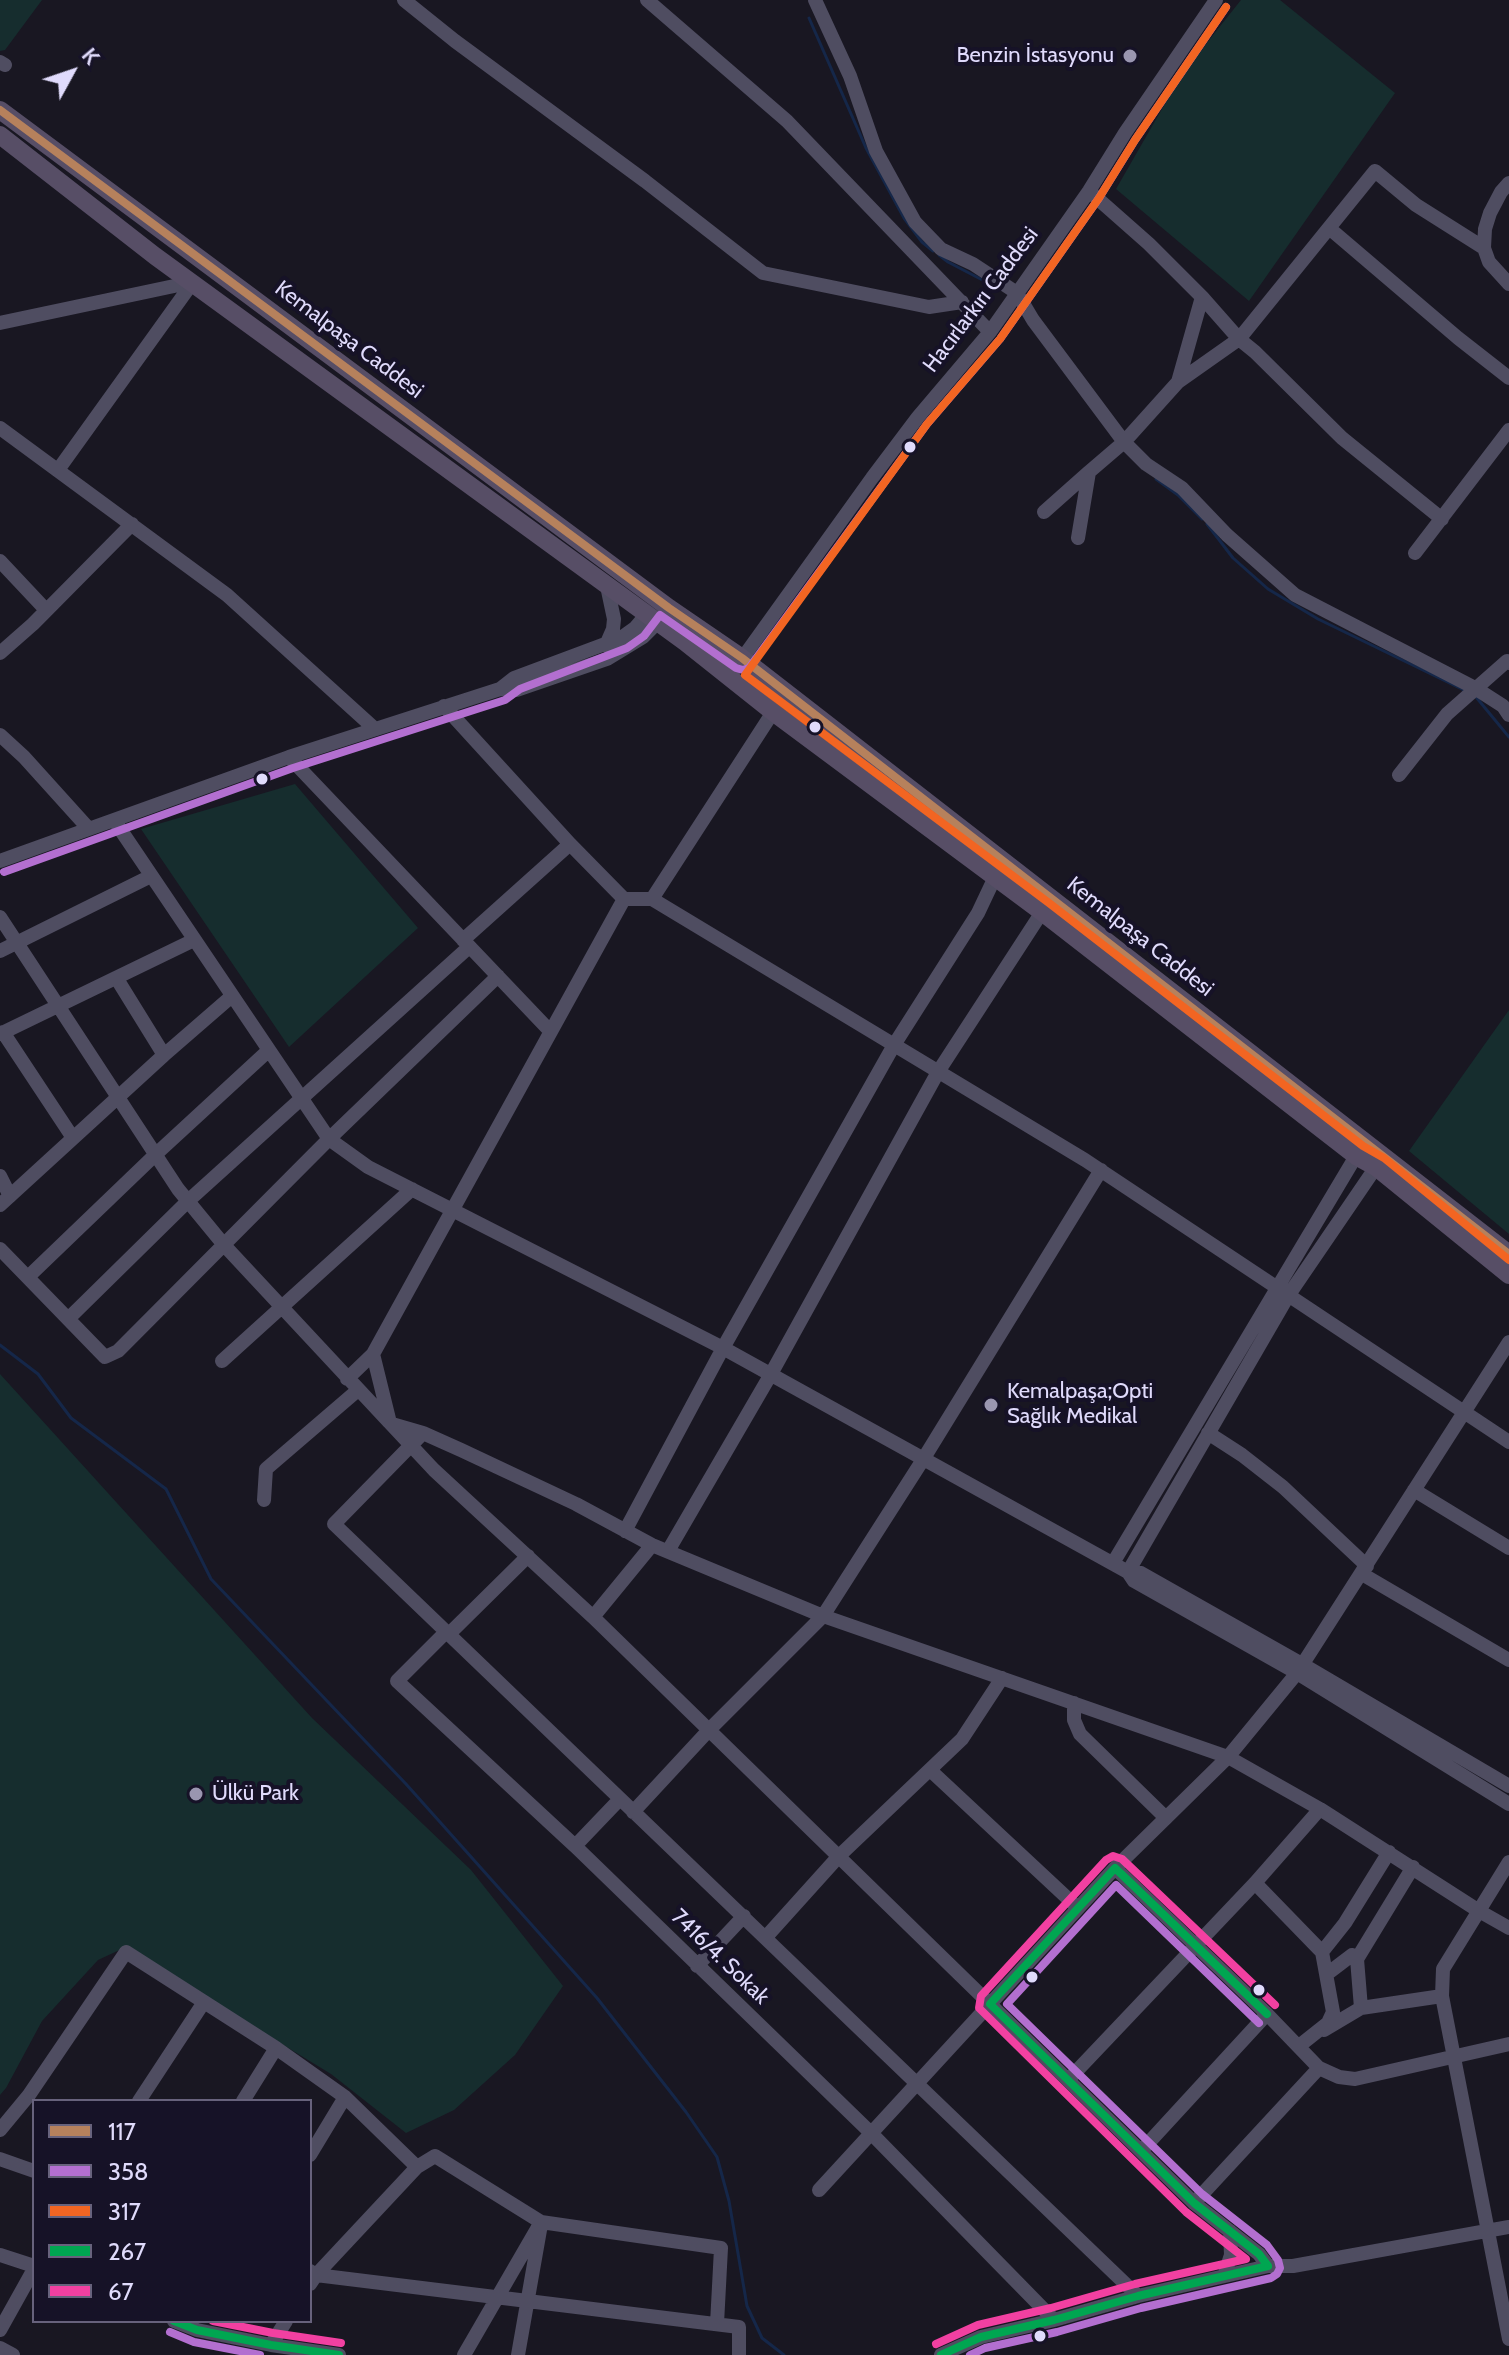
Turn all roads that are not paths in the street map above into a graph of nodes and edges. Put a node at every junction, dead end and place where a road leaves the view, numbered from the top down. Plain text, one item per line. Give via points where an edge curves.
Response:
1 (404, 0) edge
2 (647, 0) edge
3 (815, 0) edge
4 (1216, 0) edge
5 (0, 110) edge
6 (0, 135) edge
7 (1509, 183) edge
8 (1089, 191) junction
9 (1329, 228) junction
10 (1484, 248) junction
11 (193, 282) junction
12 (1509, 284) edge
13 (1017, 293) junction
14 (1202, 297) junction
15 (962, 302) junction
16 (0, 323) edge
17 (990, 332) junction
18 (1239, 339) junction
19 (1509, 378) edge
20 (1178, 382) junction
21 (1509, 430) edge
22 (2, 433) edge
23 (1124, 442) junction
24 (58, 470) junction
25 (1089, 472) junction
26 (1044, 512) dead end
27 (1442, 519) junction
28 (132, 524) junction
29 (1078, 538) dead end
30 (1415, 553) dead end
31 (0, 561) edge
32 (607, 586) junction
33 (664, 604) junction
34 (46, 610) junction
35 (652, 620) junction
36 (606, 645) junction
37 (0, 653) edge
38 (742, 658) junction
39 (1509, 663) edge
40 (729, 677) junction
41 (500, 689) junction
42 (1471, 692) junction
43 (444, 706) junction
44 (773, 712) junction
45 (1509, 715) edge
46 (375, 729) junction
47 (0, 735) edge
48 (289, 757) junction
49 (1399, 775) dead end
50 (114, 820) junction
51 (89, 829) junction
52 (570, 844) junction
53 (0, 861) edge
54 (151, 876) junction
55 (995, 877) junction
56 (624, 899) junction
57 (652, 899) junction
58 (1042, 912) junction
59 (0, 917) edge
60 (194, 940) junction
61 (17, 942) junction
62 (466, 944) junction
63 (0, 951) edge
64 (498, 976) junction
65 (117, 979) junction
66 (232, 996) junction
67 (60, 1006) junction
68 (550, 1031) junction
69 (2, 1033) edge
70 (894, 1045) junction
71 (269, 1050) junction
72 (164, 1055) junction
73 (938, 1072) junction
74 (301, 1097) junction
75 (118, 1098) junction
76 (73, 1138) junction
77 (329, 1139) junction
78 (155, 1155) junction
79 (1356, 1156) junction
80 (1376, 1167) junction
81 (1101, 1170) junction
82 (0, 1176) edge
83 (412, 1189) junction
84 (5, 1201) edge
85 (188, 1201) junction
86 (452, 1210) junction
87 (224, 1245) junction
88 (0, 1249) edge
89 (1509, 1254) edge
90 (1509, 1275) edge
91 (28, 1277) junction
92 (1283, 1292) junction
93 (281, 1307) junction
94 (68, 1319) junction
95 (1509, 1342) edge
96 (723, 1348) junction
97 (373, 1354) junction
98 (222, 1361) dead end
99 (771, 1374) junction
100 (352, 1384) junction
101 (1464, 1411) junction
102 (391, 1423) junction
103 (423, 1433) junction
104 (1208, 1433) junction
105 (1509, 1442) edge
106 (411, 1446) junction
107 (924, 1458) junction
108 (1414, 1490) junction
109 (264, 1500) dead end
110 (625, 1531) junction
111 (652, 1545) junction
112 (1509, 1548) edge
113 (668, 1551) junction
114 (528, 1556) junction
115 (1113, 1563) junction
116 (1364, 1570) junction
117 (1128, 1572) junction
118 (823, 1616) junction
119 (593, 1617) junction
120 (448, 1633) junction
121 (1509, 1660) edge
122 (1300, 1668) junction
123 (1002, 1678) junction
124 (1074, 1703) junction
125 (709, 1730) junction
126 (1228, 1757) junction
127 (930, 1770) junction
128 (1509, 1786) edge
129 (619, 1800) junction
130 (1509, 1804) edge
131 (1320, 1809) junction
132 (633, 1812) junction
133 (1166, 1818) junction
134 (575, 1846) junction
135 (1389, 1852) junction
136 (839, 1856) junction
137 (1509, 1862) edge
138 (1413, 1867) junction
139 (1115, 1868) junction
140 (1255, 1883) junction
141 (1078, 1908) junction
142 (1479, 1911) junction
143 (744, 1916) junction
144 (1509, 1928) edge
145 (766, 1937) junction
146 (1334, 1939) junction
147 (1195, 1945) junction
148 (1322, 1952) junction
149 (1354, 1957) junction
150 (697, 1966) junction
151 (1327, 1974) junction
152 (1442, 1996) junction
153 (204, 2002) junction
154 (990, 2004) junction
155 (1361, 2008) junction
156 (1267, 2014) junction
157 (1509, 2044) edge
158 (1299, 2046) junction
159 (276, 2048) junction
160 (1453, 2058) junction
161 (1319, 2068) junction
162 (1069, 2079) junction
163 (916, 2085) junction
164 (142, 2096) edge
165 (345, 2097) junction
166 (33, 2098) edge
167 (244, 2099) edge
168 (0, 2130) edge
169 (871, 2133) junction
170 (1141, 2151) junction
171 (312, 2152) edge
172 (0, 2159) edge
173 (417, 2167) junction
174 (32, 2170) edge
175 (819, 2190) dead end
176 (1194, 2203) junction
177 (1509, 2218) edge
178 (541, 2222) junction
179 (1488, 2226) junction
180 (1509, 2227) edge
181 (1230, 2231) junction
182 (0, 2255) edge
183 (1269, 2266) junction
184 (32, 2267) edge
185 (32, 2272) edge
186 (1224, 2276) junction
187 (312, 2277) edge
188 (1138, 2296) junction
189 (497, 2298) junction
190 (528, 2300) junction
191 (1054, 2320) junction
192 (285, 2323) edge
193 (717, 2324) junction
194 (200, 2326) edge
195 (0, 2330) edge
196 (1509, 2339) edge
197 (0, 2348) edge
198 (277, 2349) edge
199 (13, 2355) edge
200 (339, 2355) edge
201 (464, 2355) edge
202 (518, 2355) edge
203 (739, 2355) edge
204 (941, 2355) edge

1 - 15 street via 763,273 929,307
2 - 15 street via 787,121
3 - 13 street via 876,151 915,222 941,249
4 - 8 street, Hacırlarkırı Caddesi
5 - 33 main road, Kemalpaşa Caddesi
6 - 11 main road, Kemalpaşa Caddesi
7 - 10 street via 1490,213
8 - 13 street, Hacırlarkırı Caddesi
8 - 14 street
9 - 10 street via 1375,171 1416,205
9 - 18 street
9 - 19 street
10 - 12 street
11 - 16 street
11 - 24 street
11 - 32 main road, Kemalpaşa Caddesi
13 - 17 street, Hacırlarkırı Caddesi
13 - 23 street
14 - 18 street
14 - 20 street
15 - 17 street
17 - 38 street, Hacırlarkırı Caddesi via 918,417
18 - 20 street
18 - 27 street via 1342,438
20 - 23 street
21 - 27 street
22 - 24 street
23 - 25 street
23 - 42 street via 1182,488 1295,595
24 - 28 street
25 - 26 street
25 - 29 street
27 - 30 street
28 - 34 street
28 - 46 street via 227,595
31 - 34 street
32 - 35 main road, Kemalpaşa Caddesi
32 - 36 street via 614,619
33 - 35 main road
33 - 38 main road, Kemalpaşa Caddesi
34 - 37 street
35 - 36 street
35 - 40 main road, Kemalpaşa Caddesi
35 - 41 street via 629,647 607,659 517,690
36 - 41 street via 514,678
38 - 40 street, Hacırlarkırı Caddesi
38 - 89 main road, Kemalpaşa Caddesi
39 - 42 street
40 - 44 main road, Kemalpaşa Caddesi
41 - 43 street
42 - 45 street via 1503,706
42 - 49 street
43 - 46 street
43 - 52 street
44 - 55 main road, Kemalpaşa Caddesi
44 - 57 street
46 - 48 street
47 - 51 street
48 - 50 street
48 - 62 street
50 - 51 street
50 - 54 street
51 - 53 street
52 - 56 street
52 - 62 street
54 - 60 street
54 - 61 street
55 - 58 main road, Kemalpaşa Caddesi
55 - 70 street
56 - 57 street
56 - 68 street
57 - 70 street
58 - 73 street
58 - 79 main road, Kemalpaşa Caddesi
59 - 61 street
60 - 65 street
60 - 66 street
61 - 63 street
61 - 67 street
62 - 64 street
62 - 74 street
64 - 68 street
64 - 77 street
65 - 67 street
65 - 72 street
66 - 71 street
66 - 72 street
67 - 69 street
67 - 75 street
68 - 86 street
69 - 76 street
70 - 73 street
70 - 96 street
71 - 74 street
71 - 78 street
72 - 75 street
73 - 81 street
73 - 99 street
74 - 77 street
74 - 85 street
75 - 76 street
75 - 78 street
76 - 84 street
77 - 83 street
77 - 87 street
78 - 85 street
78 - 91 street
79 - 80 main road, Kemalpaşa Caddesi
79 - 92 street
80 - 90 main road, Kemalpaşa Caddesi
80 - 92 street
81 - 92 street
81 - 107 street
82 - 84 street
83 - 86 street
83 - 93 street
85 - 87 street
85 - 94 street
86 - 96 street
86 - 97 street
87 - 93 street
87 - 94 street via 118,1351 105,1357
88 - 91 street
91 - 94 street
92 - 101 street
92 - 104 street
92 - 115 street
93 - 98 street
93 - 100 street
95 - 101 street
96 - 99 street
96 - 110 street
97 - 100 street
97 - 102 street
99 - 107 street
99 - 113 street
100 - 102 street
100 - 109 street via 266,1469
101 - 105 street
101 - 108 street
102 - 103 street
102 - 106 street
103 - 106 street
103 - 110 street
104 - 116 street via 1283,1487
104 - 117 street
106 - 114 street
106 - 120 street via 334,1524
107 - 115 street
107 - 118 street
108 - 112 street
108 - 116 street
110 - 111 street
111 - 113 street
111 - 119 street
113 - 118 street
114 - 119 street
114 - 120 street
115 - 117 street
116 - 121 street
116 - 122 street
117 - 122 street via 1141,1573
118 - 123 street
118 - 125 street
119 - 125 street
120 - 129 street
120 - 134 street, 7416/4. Sokak via 397,1681
122 - 126 street
122 - 128 street
122 - 130 street
123 - 124 street
123 - 127 street via 962,1739
124 - 126 street
124 - 133 street via 1080,1734
125 - 132 street
125 - 136 street
126 - 131 street
126 - 133 street
127 - 136 street
127 - 141 street
129 - 132 street
129 - 134 street
131 - 135 street
131 - 140 street
132 - 143 street
133 - 139 street
134 - 150 street, 7416/4. Sokak
135 - 138 street
135 - 146 street
136 - 145 street
136 - 154 street
137 - 142 street
138 - 142 street
138 - 149 street
139 - 141 street
139 - 147 street
140 - 147 street
140 - 148 street
141 - 154 street
142 - 144 street
142 - 152 street via 1443,1969
143 - 145 street
143 - 150 street
145 - 163 street
146 - 148 street
146 - 149 street
147 - 156 street
147 - 162 street
148 - 151 street
149 - 151 street
149 - 155 street
150 - 169 street, 7416/4. Sokak
151 - 158 street via 1333,2012 1328,2023
152 - 155 street
152 - 160 street
153 - 159 street
153 - 164 street
153 - 166 street via 126,1952
154 - 162 street
154 - 163 street
155 - 158 street
156 - 158 street
156 - 170 street
157 - 160 street
158 - 161 street
159 - 165 street
159 - 167 street
160 - 161 street via 1355,2079
160 - 179 street
161 - 176 street
162 - 170 street
163 - 169 street
163 - 188 street
165 - 171 street
165 - 173 street
166 - 168 street
169 - 175 street
169 - 191 street, 7416/4. Sokak
170 - 176 street
172 - 174 street
173 - 178 street via 435,2156
173 - 187 street
176 - 181 street
177 - 179 street
178 - 189 street
178 - 190 street
178 - 193 street via 721,2248
179 - 180 street
179 - 183 street via 1293,2266
179 - 196 street
181 - 183 street
181 - 186 street via 1231,2255
182 - 184 street
183 - 186 street
185 - 195 street
186 - 188 street
187 - 189 street
188 - 191 street
189 - 190 street
189 - 201 street
190 - 193 street
190 - 202 street
191 - 204 street via 981,2337
192 - 198 street
193 - 203 street via 739,2327
194 - 198 street
197 - 199 street
198 - 200 street

